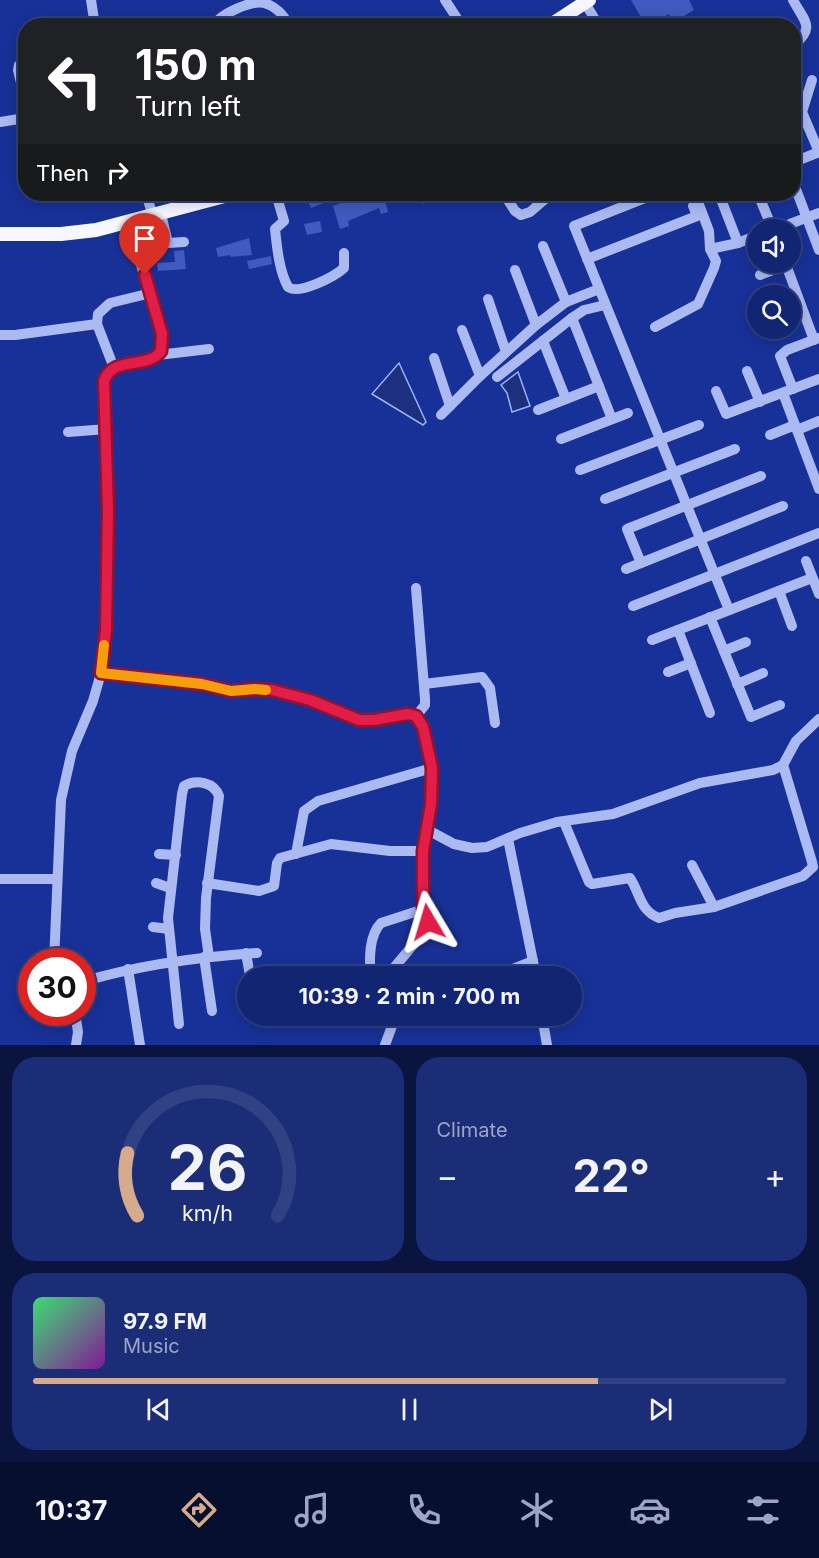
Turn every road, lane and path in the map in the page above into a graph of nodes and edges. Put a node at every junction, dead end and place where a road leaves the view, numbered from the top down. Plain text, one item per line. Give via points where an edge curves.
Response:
1 (91, 0) edge
2 (445, 0) edge
3 (793, 0) edge
4 (587, 1) edge
5 (274, 4) edge
6 (94, 18) edge
7 (220, 18) edge
8 (284, 18) edge
9 (457, 18) edge
10 (561, 18) edge
11 (595, 18) edge
12 (801, 39) edge
13 (812, 80) dead end
14 (18, 119) edge
15 (0, 122) edge
16 (819, 152) edge
17 (801, 159) edge
18 (150, 201) edge
19 (207, 201) edge
20 (278, 201) edge
21 (509, 201) edge
22 (543, 201) edge
23 (637, 201) edge
24 (691, 201) edge
25 (697, 201) edge
26 (722, 201) edge
27 (761, 201) edge
28 (801, 201) edge
29 (819, 213) edge
30 (157, 215) junction
31 (807, 217) junction
32 (768, 219) edge
33 (801, 219) edge
34 (129, 222) junction
35 (0, 234) edge
36 (747, 240) edge
37 (184, 242) dead end
38 (738, 243) junction
39 (543, 246) dead end
40 (710, 249) junction
41 (819, 250) edge
42 (344, 254) dead end
43 (587, 259) junction
44 (515, 270) dead end
45 (765, 273) edge
46 (789, 273) edge
47 (760, 275) dead end
48 (599, 289) junction
49 (151, 292) junction
50 (488, 299) dead end
51 (566, 302) junction
52 (606, 305) junction
53 (802, 307) joint
54 (572, 318) junction
55 (97, 324) junction
56 (536, 325) junction
57 (655, 327) dead end
58 (462, 330) dead end
59 (0, 335) edge
60 (816, 339) edge
61 (543, 341) junction
62 (209, 349) dead end
63 (506, 352) junction
64 (158, 355) junction
65 (434, 358) dead end
66 (114, 368) junction
67 (747, 371) dead end
68 (480, 376) junction
69 (497, 377) dead end
70 (819, 379) edge
71 (599, 386) junction
72 (716, 391) dead end
73 (788, 391) junction
74 (566, 399) junction
75 (760, 402) junction
76 (450, 406) junction
77 (538, 410) dead end
78 (628, 413) dead end
79 (441, 416) dead end
80 (612, 419) junction
81 (819, 421) edge
82 (699, 424) dead end
83 (796, 428) junction
84 (107, 429) junction
85 (68, 432) dead end
86 (770, 435) dead end
87 (561, 439) dead end
88 (660, 439) junction
89 (735, 449) dead end
90 (580, 470) dead end
91 (673, 473) junction
92 (761, 476) dead end
93 (819, 489) edge
94 (605, 499) dead end
95 (687, 505) junction
96 (783, 506) dead end
97 (819, 533) edge
98 (700, 539) junction
99 (806, 561) dead end
100 (641, 562) junction
101 (626, 568) dead end
102 (714, 574) junction
103 (812, 578) junction
104 (416, 588) dead end
105 (779, 591) junction
106 (819, 594) edge
107 (633, 606) dead end
108 (729, 610) junction
109 (710, 617) junction
110 (792, 626) dead end
111 (678, 630) junction
112 (652, 640) dead end
113 (746, 642) dead end
114 (724, 651) junction
115 (691, 663) junction
116 (668, 672) dead end
117 (101, 673) junction
118 (763, 673) dead end
119 (424, 684) junction
120 (737, 684) junction
121 (780, 705) dead end
122 (710, 713) dead end
123 (416, 716) junction
124 (819, 719) edge
125 (495, 723) dead end
126 (783, 765) junction
127 (432, 768) junction
128 (564, 822) junction
129 (426, 829) junction
130 (508, 839) junction
131 (423, 851) junction
132 (159, 854) dead end
133 (296, 854) junction
134 (176, 855) junction
135 (692, 865) dead end
136 (0, 879) edge
137 (56, 879) junction
138 (156, 883) dead end
139 (207, 883) junction
140 (170, 888) junction
141 (423, 907) junction
142 (714, 907) junction
143 (153, 927) dead end
144 (169, 929) junction
145 (54, 948) edge
146 (206, 957) junction
147 (533, 961) junction
148 (172, 963) junction
149 (250, 966) edge
150 (372, 966) edge
151 (395, 966) edge
152 (520, 966) edge
153 (534, 966) edge
154 (128, 969) junction
155 (96, 978) edge
156 (212, 1011) dead end
157 (179, 1024) dead end
158 (77, 1026) edge
159 (392, 1026) edge
160 (544, 1026) edge
161 (76, 1045) edge
162 (140, 1045) edge
163 (385, 1045) edge
164 (547, 1045) edge

1 - 6 street
2 - 9 street
3 - 12 street via 807,25
4 - 10 main road
4 - 11 street
5 - 7 street via 250,4
5 - 8 street
13 - 16 street via 802,112
14 - 15 street
16 - 17 street
18 - 30 street
19 - 30 main road
20 - 42 street via 284,221 275,229 288,287 296,290 338,274 344,268
21 - 22 street via 521,215
23 - 43 street via 574,226
24 - 43 street via 697,216
25 - 40 street
26 - 38 street
27 - 32 street
28 - 31 street
29 - 31 street
30 - 34 main road
30 - 37 street via 168,243
31 - 33 street
31 - 41 street
34 - 35 main road via 61,234
34 - 49 street
36 - 38 street
38 - 40 street
39 - 51 street
40 - 57 street via 716,261 698,304
43 - 48 street
44 - 56 street
45 - 47 street
46 - 53 street
48 - 51 street
48 - 52 street
49 - 55 street via 110,303 100,311
49 - 64 street via 162,334
50 - 63 street
51 - 56 street
52 - 54 street via 584,310
52 - 88 street
53 - 60 street
54 - 61 street
54 - 71 street
55 - 59 street
55 - 66 street
56 - 63 street
58 - 68 street
60 - 73 street via 780,356
61 - 69 street
61 - 74 street
62 - 64 street
63 - 68 street
64 - 66 street
65 - 76 street
66 - 84 street via 104,381
67 - 75 street
68 - 76 street
70 - 73 street
71 - 74 street
71 - 80 street
72 - 75 street via 726,414
73 - 75 street
73 - 83 street
74 - 77 street
76 - 79 street
78 - 80 street
80 - 87 street
81 - 83 street
82 - 88 street
83 - 86 street
83 - 93 street
84 - 85 street
84 - 117 street via 108,576
88 - 90 street
88 - 91 street
89 - 91 street
91 - 94 street
91 - 95 street
92 - 95 street
95 - 98 street
95 - 100 street via 627,529
96 - 98 street
97 - 102 street
98 - 100 street
98 - 102 street
99 - 103 street
100 - 101 street
102 - 107 street
102 - 108 street
103 - 105 street
103 - 106 street
104 - 119 street
105 - 108 street
105 - 110 street
108 - 109 street
109 - 111 street
109 - 114 street
111 - 112 street
111 - 115 street
113 - 114 street
114 - 120 street
115 - 116 street
115 - 122 street
117 - 123 street via 231,691 272,690 359,720
117 - 137 street via 66,776
118 - 120 street
119 - 123 street via 425,705
119 - 125 street via 482,676 492,694
120 - 121 street via 751,717
123 - 127 street via 423,727
124 - 126 street via 796,741
126 - 128 street via 700,783 613,814
126 - 142 street via 813,867 803,876
127 - 129 street
127 - 133 street via 318,801 304,811
128 - 130 street
128 - 142 street via 592,884 630,878 643,906 659,918
129 - 130 street via 454,844 472,848
129 - 131 street
130 - 147 street
131 - 133 street via 331,844
131 - 141 street
132 - 134 street
133 - 139 street via 280,858 274,886 266,890
134 - 139 street via 184,786 208,784 219,796
134 - 140 street
135 - 142 street
136 - 137 street
137 - 145 street
138 - 140 street
139 - 146 street
140 - 144 street
141 - 150 street via 378,926
141 - 151 street via 428,922 424,932
143 - 144 street
144 - 148 street
146 - 148 street
146 - 149 street via 251,953
146 - 156 street
147 - 152 street
147 - 153 street
148 - 154 street
148 - 157 street
154 - 155 street
154 - 162 street
158 - 161 street
159 - 163 street
160 - 164 street

